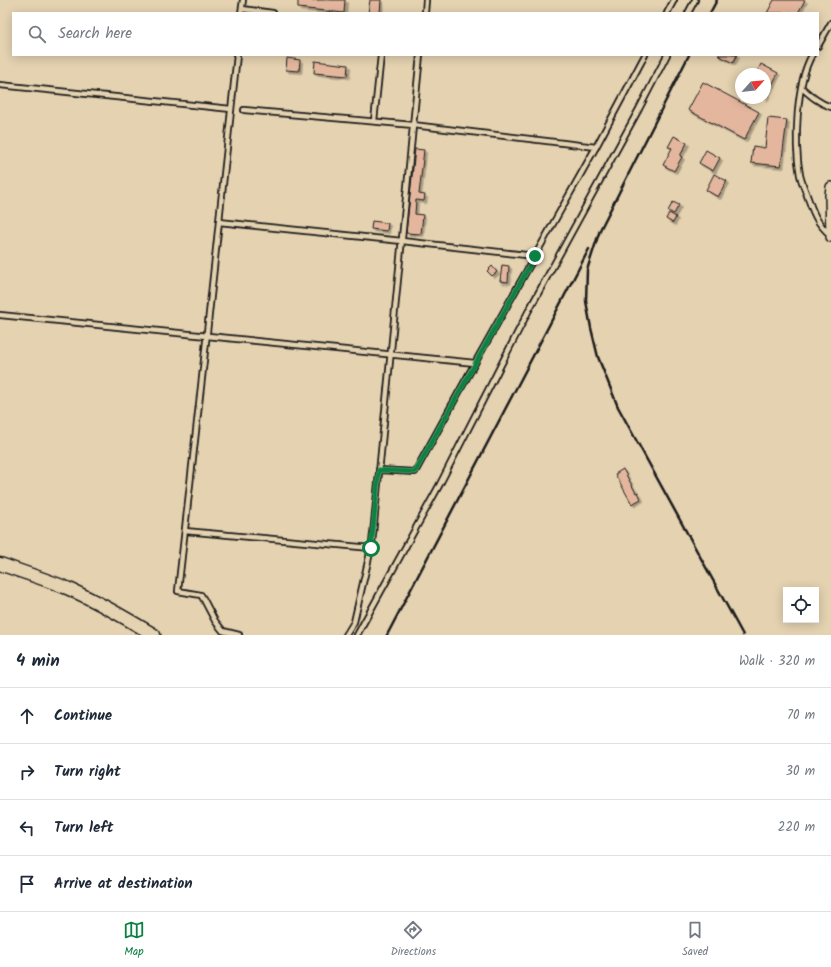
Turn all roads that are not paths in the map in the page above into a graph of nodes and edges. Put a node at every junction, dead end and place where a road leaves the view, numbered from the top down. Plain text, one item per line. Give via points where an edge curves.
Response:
1 (243, 0) edge
2 (426, 0) edge
3 (674, 0) edge
4 (695, 0) edge
5 (241, 11) edge
6 (257, 12) edge
7 (425, 12) edge
8 (668, 12) edge
9 (689, 12) edge
10 (831, 23) edge
11 (819, 44) edge
12 (237, 56) edge
13 (381, 56) edge
14 (420, 56) edge
15 (644, 56) edge
16 (666, 56) edge
17 (812, 56) edge
18 (0, 85) edge
19 (802, 88) junction
20 (831, 107) edge
21 (231, 109) junction
22 (244, 110) dead end
23 (374, 121) junction
24 (413, 124) junction
25 (596, 147) junction
26 (831, 192) edge
27 (219, 222) junction
28 (831, 237) edge
29 (402, 240) junction
30 (535, 256) junction
31 (0, 315) edge
32 (207, 336) junction
33 (391, 355) junction
34 (475, 363) junction
35 (379, 470) junction
36 (185, 531) junction
37 (371, 548) junction
38 (0, 564) edge
39 (154, 635) edge
40 (239, 635) edge
41 (346, 635) edge
42 (357, 635) edge

1 - 5 lane
2 - 7 lane
3 - 8 lane
4 - 9 lane
5 - 6 lane
10 - 11 lane
12 - 21 lane
13 - 23 lane
14 - 24 lane
15 - 25 lane
16 - 42 lane via 529,310 440,484
17 - 19 lane
18 - 21 lane
19 - 20 lane via 822,104
19 - 28 lane via 797,127 800,176 818,221
21 - 27 lane
22 - 23 lane
23 - 24 lane
24 - 25 lane
24 - 29 lane
25 - 30 lane
26 - 28 street
27 - 29 lane
27 - 32 lane
29 - 30 lane
29 - 33 lane
30 - 34 lane
31 - 32 lane
32 - 33 lane
32 - 36 lane
33 - 34 lane
33 - 35 lane
34 - 35 lane via 415,472
35 - 37 lane
36 - 37 lane
36 - 40 lane via 178,591 201,595 223,631
37 - 41 lane via 354,622
38 - 39 street via 85,597

